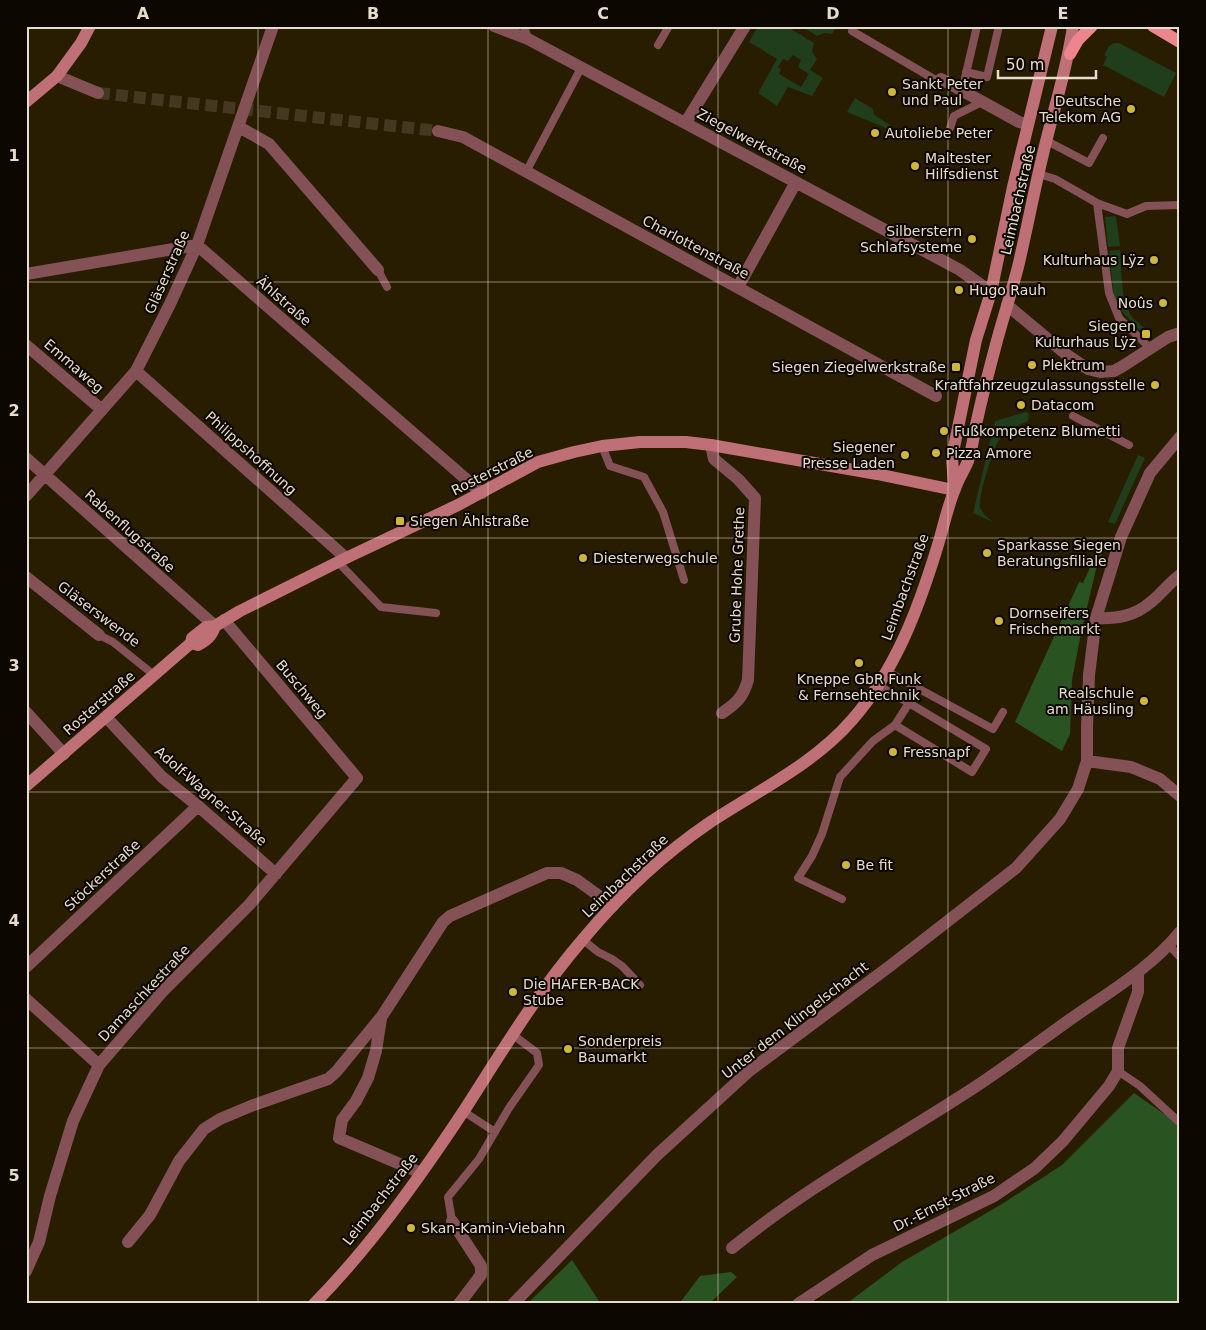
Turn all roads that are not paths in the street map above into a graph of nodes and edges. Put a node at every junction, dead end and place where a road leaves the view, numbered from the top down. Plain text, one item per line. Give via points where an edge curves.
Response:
1 (90, 26) edge
2 (273, 26) edge
3 (494, 26) edge
4 (524, 26) edge
5 (669, 26) edge
6 (977, 26) edge
7 (998, 26) edge
8 (1052, 26) edge
9 (1073, 26) edge
10 (1092, 26) edge
11 (1153, 26) edge
12 (742, 27) edge
13 (852, 31) dead end
14 (528, 39) junction
15 (1180, 42) edge
16 (658, 45) dead end
17 (1070, 54) junction
18 (581, 68) junction
19 (966, 72) junction
20 (57, 76) junction
21 (940, 79) joint
22 (962, 91) junction
23 (98, 93) tunnel mouth
24 (26, 102) edge
25 (982, 102) junction
26 (686, 122) junction
27 (1028, 124) junction
28 (239, 127) junction
29 (950, 128) dead end
30 (438, 132) tunnel mouth
31 (1048, 135) junction
32 (1103, 138) dead end
33 (526, 172) junction
34 (1038, 174) junction
35 (796, 182) junction
36 (1097, 203) junction
37 (1180, 206) edge
38 (197, 245) junction
39 (378, 270) joint
40 (26, 274) edge
41 (387, 287) dead end
42 (738, 287) junction
43 (991, 292) junction
44 (1007, 305) junction
45 (1180, 333) edge
46 (26, 345) edge
47 (1150, 348) junction
48 (136, 371) junction
49 (936, 396) dead end
50 (102, 410) junction
51 (1073, 416) dead end
52 (1180, 437) edge
53 (711, 445) junction
54 (1129, 445) dead end
55 (602, 446) junction
56 (26, 458) edge
57 (45, 475) junction
58 (954, 490) junction
59 (482, 493) junction
60 (26, 496) edge
61 (342, 560) junction
62 (1180, 576) edge
63 (26, 578) edge
64 (684, 580) dead end
65 (436, 613) dead end
66 (1096, 618) junction
67 (219, 623) junction
68 (98, 636) joint
69 (888, 672) junction
70 (154, 675) junction
71 (879, 686) junction
72 (909, 703) junction
73 (26, 712) edge
74 (722, 712) dead end
75 (1003, 712) dead end
76 (106, 717) junction
77 (895, 725) junction
78 (64, 754) junction
79 (1088, 761) junction
80 (357, 778) joint
81 (26, 786) edge
82 (1180, 796) edge
83 (198, 806) junction
84 (276, 874) junction
85 (842, 899) dead end
86 (613, 906) junction
87 (1180, 932) edge
88 (582, 940) junction
89 (1170, 945) junction
90 (1180, 957) edge
91 (26, 967) edge
92 (1138, 972) junction
93 (640, 985) dead end
94 (26, 999) edge
95 (382, 1016) junction
96 (512, 1034) junction
97 (99, 1065) junction
98 (1118, 1071) junction
99 (463, 1111) junction
100 (1178, 1121) dead end
101 (496, 1132) junction
102 (421, 1173) junction
103 (452, 1221) joint
104 (128, 1242) dead end
105 (732, 1248) dead end
106 (26, 1271) edge
107 (314, 1304) edge
108 (459, 1304) edge
109 (513, 1304) edge
110 (798, 1304) edge

1 - 20 main road
2 - 28 street, Gläserstraße
3 - 14 street, Ziegelwerkstraße
4 - 14 lane
5 - 16 lane
6 - 19 lane
7 - 19 lane via 987,77
8 - 27 main road, Leimbachstraße
9 - 17 main road, Leimbachstraße
10 - 17 main road
11 - 15 main road
12 - 26 street
13 - 21 lane via 934,79
14 - 18 street, Ziegelwerkstraße
17 - 31 main road, Leimbachstraße
18 - 26 street, Ziegelwerkstraße
18 - 33 lane
19 - 22 lane
20 - 23 street
20 - 24 main road
21 - 22 street
22 - 25 street
25 - 27 street
25 - 29 lane via 954,116
26 - 35 street, Ziegelwerkstraße
27 - 31 main road, Leimbachstraße
27 - 43 main road, Leimbachstraße
28 - 38 street, Gläserstraße
28 - 39 street via 269,144
30 - 33 street, Charlottenstraße via 463,137
31 - 32 lane via 1089,163
31 - 34 main road, Leimbachstraße
33 - 42 street, Charlottenstraße
34 - 36 lane via 1055,179
34 - 44 main road, Leimbachstraße
35 - 42 street
35 - 43 street, Ziegelwerkstraße via 960,270
36 - 37 lane via 1127,214 1146,206
36 - 47 lane via 1109,293 1119,318
38 - 40 street
38 - 48 street, Gläserstraße
38 - 59 street, Ählstraße
39 - 41 lane
42 - 49 street, Charlottenstraße
43 - 44 main road
43 - 58 main road, Leimbachstraße via 976,340 952,457
44 - 47 street via 1067,355 1093,371 1114,370
44 - 58 main road, Leimbachstraße via 968,460
45 - 47 street
46 - 50 street, Emmaweg
48 - 50 street, Gläserstraße
48 - 61 street, Philippshoffnung
50 - 57 street, Gläserstraße
51 - 54 lane
52 - 66 street via 1150,473 1121,537
53 - 55 main road, Rosterstraße via 640,442
53 - 58 main road, Rosterstraße
53 - 74 street, Grube Hohe Grethe via 714,459 755,498 748,680 744,693 734,705
55 - 59 main road, Rosterstraße via 538,462
55 - 64 lane via 610,466 644,477 663,512
56 - 57 street, Rabenflugstraße
57 - 60 street, Gläserstraße
57 - 67 street, Rabenflugstraße
58 - 69 main road, Leimbachstraße via 924,588
59 - 61 main road, Rosterstraße
61 - 65 lane via 381,607
61 - 67 main road, Rosterstraße
62 - 66 street via 1140,611 1126,616
63 - 68 street, Gläserswende
66 - 79 street via 1089,674
67 - 70 main road, Rosterstraße via 198,632
67 - 80 street, Buschweg
68 - 70 lane, Gläserswende via 113,642
69 - 71 main road, Leimbachstraße
69 - 75 lane via 993,729
70 - 76 main road, Rosterstraße
71 - 72 lane
71 - 86 main road, Leimbachstraße via 850,722 817,753 681,843
72 - 77 lane
72 - 77 lane via 986,749 972,772
73 - 78 street
76 - 78 main road, Rosterstraße
76 - 83 street, Adolf-Wagner-Straße via 162,777
77 - 85 lane via 873,741 840,777 822,834 798,878
78 - 81 main road, Rosterstraße
79 - 82 street via 1131,767 1160,778
79 - 109 street, Unter dem Klingelschacht via 1078,789 1060,819 1016,868 748,1072 657,1155
80 - 84 street, Damaschkestraße
83 - 84 street, Adolf-Wagner-Straße
83 - 91 street, Stöckerstraße
84 - 97 street, Damaschkestraße via 250,905 162,992
86 - 88 main road, Leimbachstraße
86 - 95 street via 577,880 561,873 547,873 467,908 443,922
87 - 89 street
88 - 93 lane via 622,966
88 - 96 main road, Leimbachstraße via 555,972
89 - 90 lane
89 - 92 street
92 - 98 street via 1138,992 1118,1048
92 - 105 street via 976,1087 833,1176 758,1226
94 - 97 street
95 - 102 street via 368,1078 342,1120 339,1138
95 - 104 street via 328,1079 251,1106 204,1129 178,1162 150,1215
96 - 99 main road, Leimbachstraße
96 - 101 lane via 537,1053 539,1065
97 - 106 street, Damaschkestraße via 72,1121 39,1242
98 - 100 lane via 1140,1086
98 - 110 street, Dr.-Ernst-Straße via 1063,1141 1035,1168 994,1196 872,1255
99 - 101 lane
99 - 102 main road, Leimbachstraße
101 - 103 lane via 448,1197
102 - 107 main road, Leimbachstraße
103 - 108 street via 481,1266 481,1275

